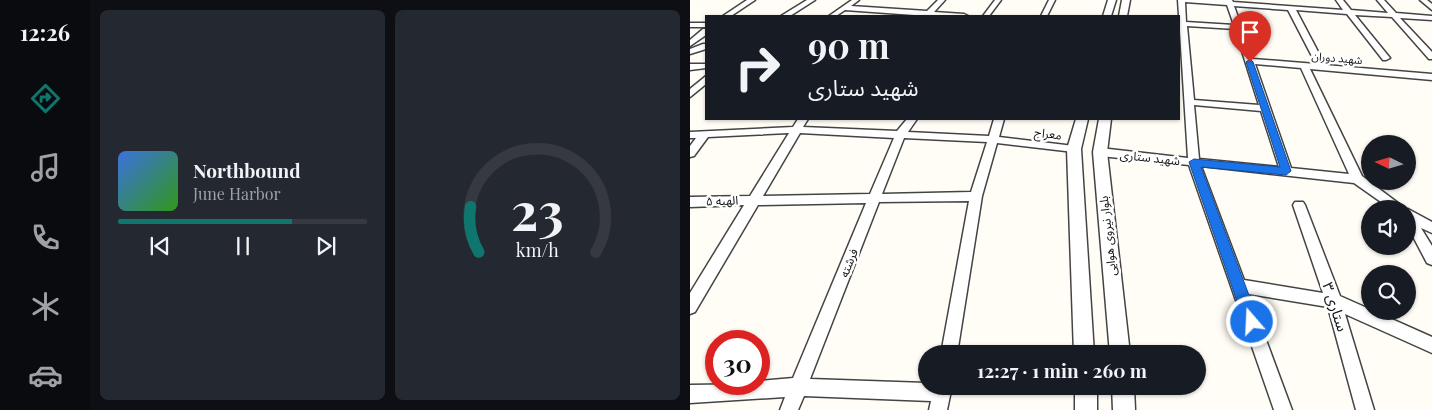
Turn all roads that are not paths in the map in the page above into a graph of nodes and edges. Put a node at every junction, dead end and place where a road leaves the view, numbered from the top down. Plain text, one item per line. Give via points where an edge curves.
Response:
1 (752, 0) edge
2 (812, 0) edge
3 (856, 0) edge
4 (890, 0) edge
5 (942, 0) edge
6 (998, 0) edge
7 (1052, 0) edge
8 (1112, 0) edge
9 (1126, 0) edge
10 (1181, 0) edge
11 (1339, 0) edge
12 (1380, 0) edge
13 (1423, 0) edge
14 (1230, 2) edge
15 (845, 8) junction
16 (1291, 8) junction
17 (1432, 8) edge
18 (878, 11) junction
19 (1348, 12) junction
20 (928, 14) junction
21 (729, 15) edge
22 (787, 15) edge
23 (834, 15) edge
24 (946, 15) edge
25 (987, 15) edge
26 (1044, 15) edge
27 (1108, 15) edge
28 (1123, 15) edge
29 (1394, 15) junction
30 (1432, 18) edge
31 (1182, 24) junction
32 (690, 25) edge
33 (705, 25) edge
34 (1238, 27) junction
35 (705, 32) edge
36 (690, 44) edge
37 (705, 46) edge
38 (690, 52) edge
39 (1432, 57) edge
40 (1386, 58) dead end
41 (1250, 62) junction
42 (705, 66) edge
43 (1304, 66) junction
44 (690, 67) edge
45 (1322, 68) junction
46 (1432, 77) edge
47 (705, 80) edge
48 (690, 94) edge
49 (1189, 102) junction
50 (1266, 109) junction
51 (802, 120) edge
52 (911, 120) edge
53 (999, 120) edge
54 (1082, 120) edge
55 (1105, 120) edge
56 (795, 130) junction
57 (705, 134) junction
58 (690, 135) edge
59 (900, 136) junction
60 (991, 139) junction
61 (1074, 149) junction
62 (1100, 152) junction
63 (690, 153) edge
64 (1194, 162) junction
65 (1286, 171) junction
66 (1357, 179) junction
67 (976, 196) junction
68 (875, 198) junction
69 (753, 200) junction
70 (1387, 200) edge
71 (690, 202) edge
72 (1299, 205) dead end
73 (1416, 219) edge
74 (1432, 228) edge
75 (1416, 230) edge
76 (1432, 259) edge
77 (1239, 286) junction
78 (1334, 301) junction
79 (690, 307) edge
80 (951, 345) edge
81 (1084, 345) edge
82 (1119, 345) edge
83 (1432, 346) edge
84 (798, 387) junction
85 (918, 389) edge
86 (690, 394) edge
87 (942, 395) edge
88 (1086, 395) edge
89 (1123, 395) edge
90 (788, 410) edge
91 (938, 410) edge
92 (1086, 410) edge
93 (1124, 410) edge
94 (1283, 410) edge
95 (1366, 410) edge

1 - 21 street
2 - 22 street
3 - 15 street
4 - 18 street
5 - 20 street
6 - 25 street
7 - 26 street
8 - 27 street
9 - 28 street
10 - 14 street
10 - 31 street
11 - 19 street
12 - 29 street
13 - 17 street
14 - 16 street
14 - 34 street
15 - 18 street
15 - 23 street
16 - 19 street
16 - 45 street
18 - 20 street
19 - 29 street
19 - 40 street
20 - 24 street
29 - 30 street
29 - 39 street
31 - 34 street
31 - 49 street
32 - 33 street
34 - 41 street
35 - 36 street
37 - 38 street
41 - 43 street
41 - 50 street
42 - 44 street
43 - 45 street, شهید دوران
43 - 66 street, شهید دوران
45 - 46 street, شهید دوران
47 - 48 street
49 - 50 street
49 - 64 street
50 - 65 street
51 - 56 street
52 - 59 street, فرشته
53 - 60 street
54 - 61 street
55 - 62 street, بلوار نیروی هوایی
56 - 57 street, معراج
56 - 59 street, معراج
56 - 69 street
57 - 58 street, معراج
57 - 63 street
59 - 60 street, معراج
59 - 68 street, فرشته
60 - 61 street, معراج
60 - 67 street
61 - 62 street
61 - 81 street
62 - 64 street, شهید ستاری
62 - 82 street, بلوار نیروی هوایی
64 - 65 street, شهید ستاری
64 - 77 street
65 - 66 street, شهید ستاری
66 - 70 street, شهید ستاری
67 - 68 street, الهیه ۵
67 - 80 street
68 - 69 street, الهیه ۵
68 - 84 street, فرشته
69 - 71 street, الهیه ۵
69 - 79 street
72 - 78 street, ستاری ۳
73 - 74 street
75 - 76 street
77 - 78 street
77 - 94 street
78 - 83 street
78 - 95 street, ستاری ۳
84 - 85 street
84 - 86 street
84 - 90 street, فرشته
87 - 91 street
88 - 92 street
89 - 93 street

